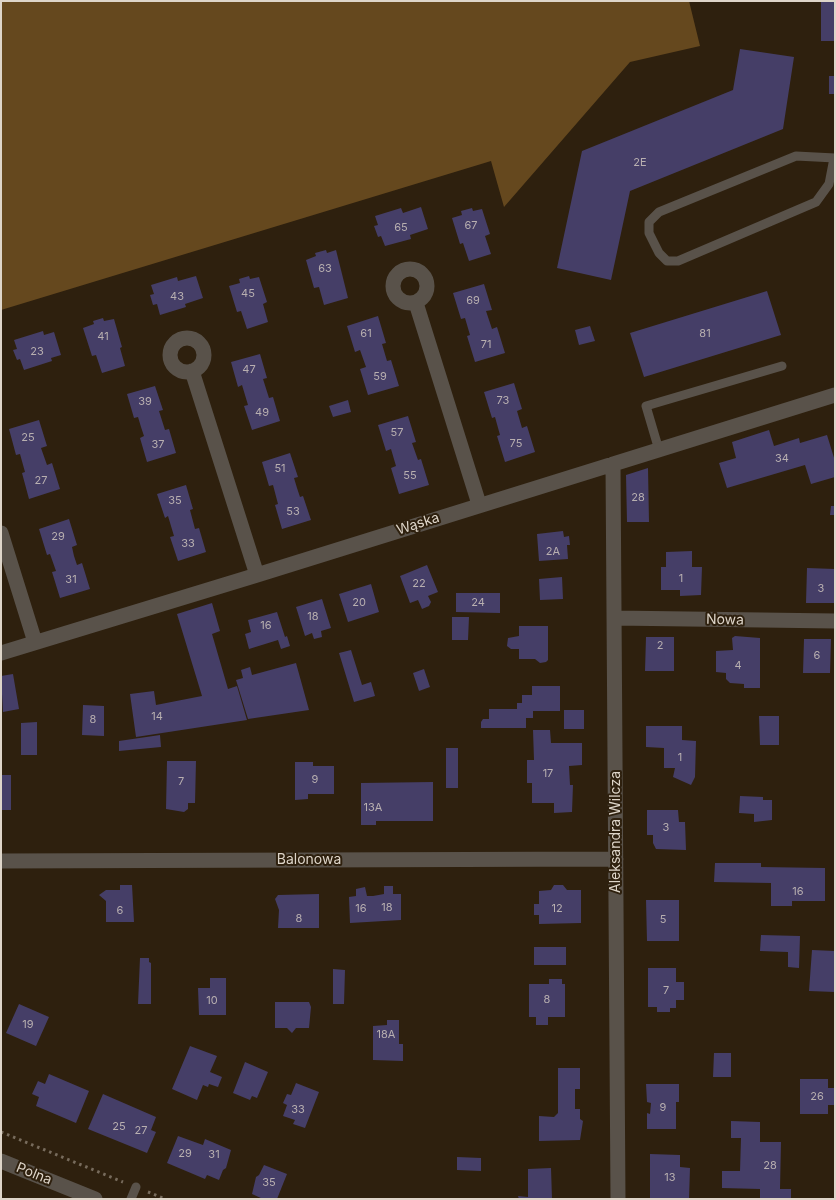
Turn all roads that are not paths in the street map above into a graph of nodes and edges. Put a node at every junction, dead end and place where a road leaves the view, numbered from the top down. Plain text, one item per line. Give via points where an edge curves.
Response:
1 (834, 158) edge
2 (416, 303) dead end
3 (782, 366) dead end
4 (192, 371) dead end
5 (835, 395) edge
6 (659, 450) junction
7 (613, 464) junction
8 (479, 504) junction
9 (1, 533) edge
10 (257, 576) junction
11 (615, 618) junction
12 (835, 622) edge
13 (35, 642) junction
14 (1, 652) edge
15 (616, 859) junction
16 (1, 861) edge
17 (1, 1161) edge
18 (136, 1187) road end
19 (95, 1199) edge
20 (131, 1199) edge
21 (618, 1199) edge

1 - 1 lane via 796,156 659,212 649,222 649,233 659,253 667,260 678,261 816,202 828,184
2 - 8 street
3 - 6 lane via 646,406
4 - 10 street
5 - 6 street, Wąska
6 - 7 street, Wąska
7 - 8 street, Wąska
7 - 11 street, Aleksandra Wilcza
8 - 10 street, Wąska
9 - 13 street
10 - 13 street, Wąska
11 - 12 street, Nowa
11 - 15 street, Aleksandra Wilcza
13 - 14 street, Wąska
15 - 16 street, Balonowa
15 - 21 street, Aleksandra Wilcza
17 - 19 street, Polna
18 - 20 lane

